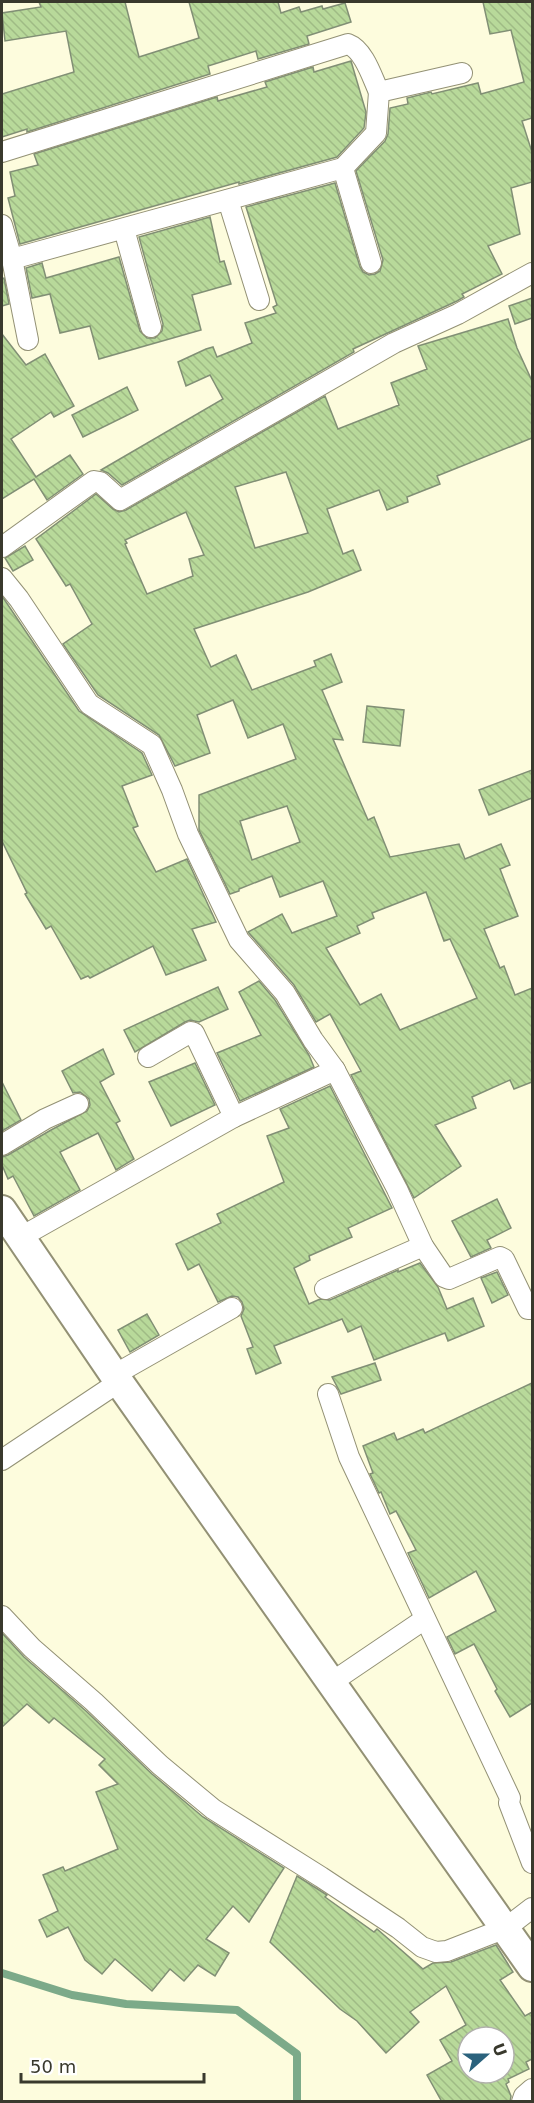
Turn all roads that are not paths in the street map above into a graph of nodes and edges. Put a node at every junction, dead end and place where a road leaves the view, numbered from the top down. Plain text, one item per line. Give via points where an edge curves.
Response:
1 (462, 74) dead end
2 (379, 92) junction
3 (2, 152) edge
4 (343, 168) junction
5 (228, 200) junction
6 (2, 225) edge
7 (124, 229) junction
8 (12, 259) junction
9 (371, 263) dead end
10 (532, 273) edge
11 (259, 300) dead end
12 (151, 327) dead end
13 (28, 340) dead end
14 (2, 547) edge
15 (2, 579) edge
16 (148, 1058) dead end
17 (335, 1070) junction
18 (78, 1104) dead end
19 (234, 1117) junction
20 (2, 1145) edge
21 (2, 1210) edge
22 (21, 1237) junction
23 (423, 1246) junction
24 (325, 1289) dead end
25 (232, 1308) dead end
26 (532, 1310) edge
27 (117, 1378) junction
28 (328, 1394) dead end
29 (2, 1460) edge
30 (2, 1616) edge
31 (425, 1619) junction
32 (332, 1682) junction
33 (532, 1863) edge
34 (532, 1908) edge
35 (506, 1928) junction
36 (532, 1967) edge
37 (532, 2089) edge
38 (522, 2102) edge

1 - 2 street
2 - 3 street via 361,56 348,44
2 - 4 street via 376,133
4 - 5 street
4 - 9 street
5 - 7 street
5 - 11 street
6 - 8 street
7 - 8 street
7 - 12 street
8 - 13 street
10 - 14 street via 458,314 394,343 120,500 100,482 94,482
15 - 17 street via 89,704 152,745 188,834 239,940 285,993
16 - 19 street via 193,1032
17 - 19 street
17 - 23 street
18 - 20 street
19 - 22 street
21 - 22 street
22 - 27 street
23 - 24 street
23 - 26 street via 447,1279 500,1257 504,1259 528,1309
25 - 27 street
27 - 29 street
27 - 32 street
28 - 31 street via 349,1457
30 - 35 street via 32,1648 213,1809 422,1947 447,1951
31 - 32 street
31 - 33 street via 510,1798
32 - 35 street
34 - 35 street
35 - 36 street
37 - 38 street

